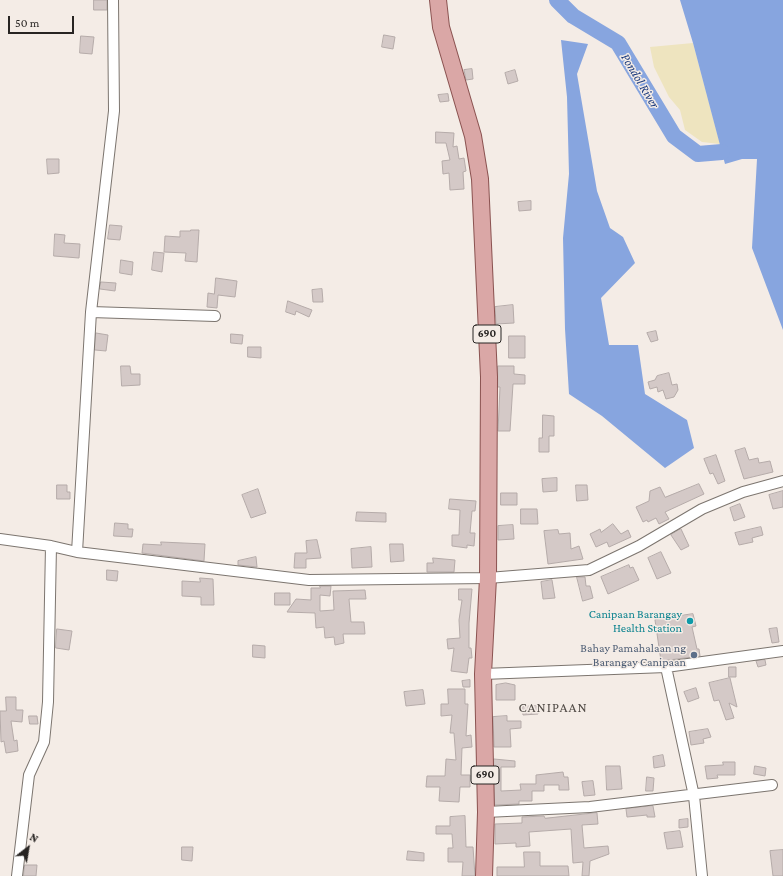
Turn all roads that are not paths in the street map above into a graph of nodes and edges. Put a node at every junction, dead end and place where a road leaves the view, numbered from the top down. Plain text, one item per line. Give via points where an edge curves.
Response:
1 (113, 0) edge
2 (438, 0) edge
3 (91, 312) junction
4 (215, 316) dead end
5 (783, 481) edge
6 (0, 539) edge
7 (51, 546) junction
8 (77, 552) junction
9 (488, 578) junction
10 (783, 651) edge
11 (666, 667) junction
12 (483, 674) junction
13 (772, 786) dead end
14 (694, 796) junction
15 (486, 812) junction
16 (17, 876) edge
17 (484, 876) edge
18 (702, 876) edge

1 - 3 street via 114,111
2 - 9 main road, 690 via 441,27 473,136 480,179 489,377
3 - 4 street
3 - 8 street
5 - 9 street via 743,492 702,509 639,546 589,570
6 - 7 street
7 - 8 street
7 - 16 street via 48,702 44,742 29,775
8 - 9 street via 309,580
9 - 12 main road, 690
10 - 11 street
11 - 12 street
11 - 14 street
12 - 15 main road, 690
13 - 14 street
14 - 15 street via 590,807
14 - 18 street
15 - 17 main road, 690

